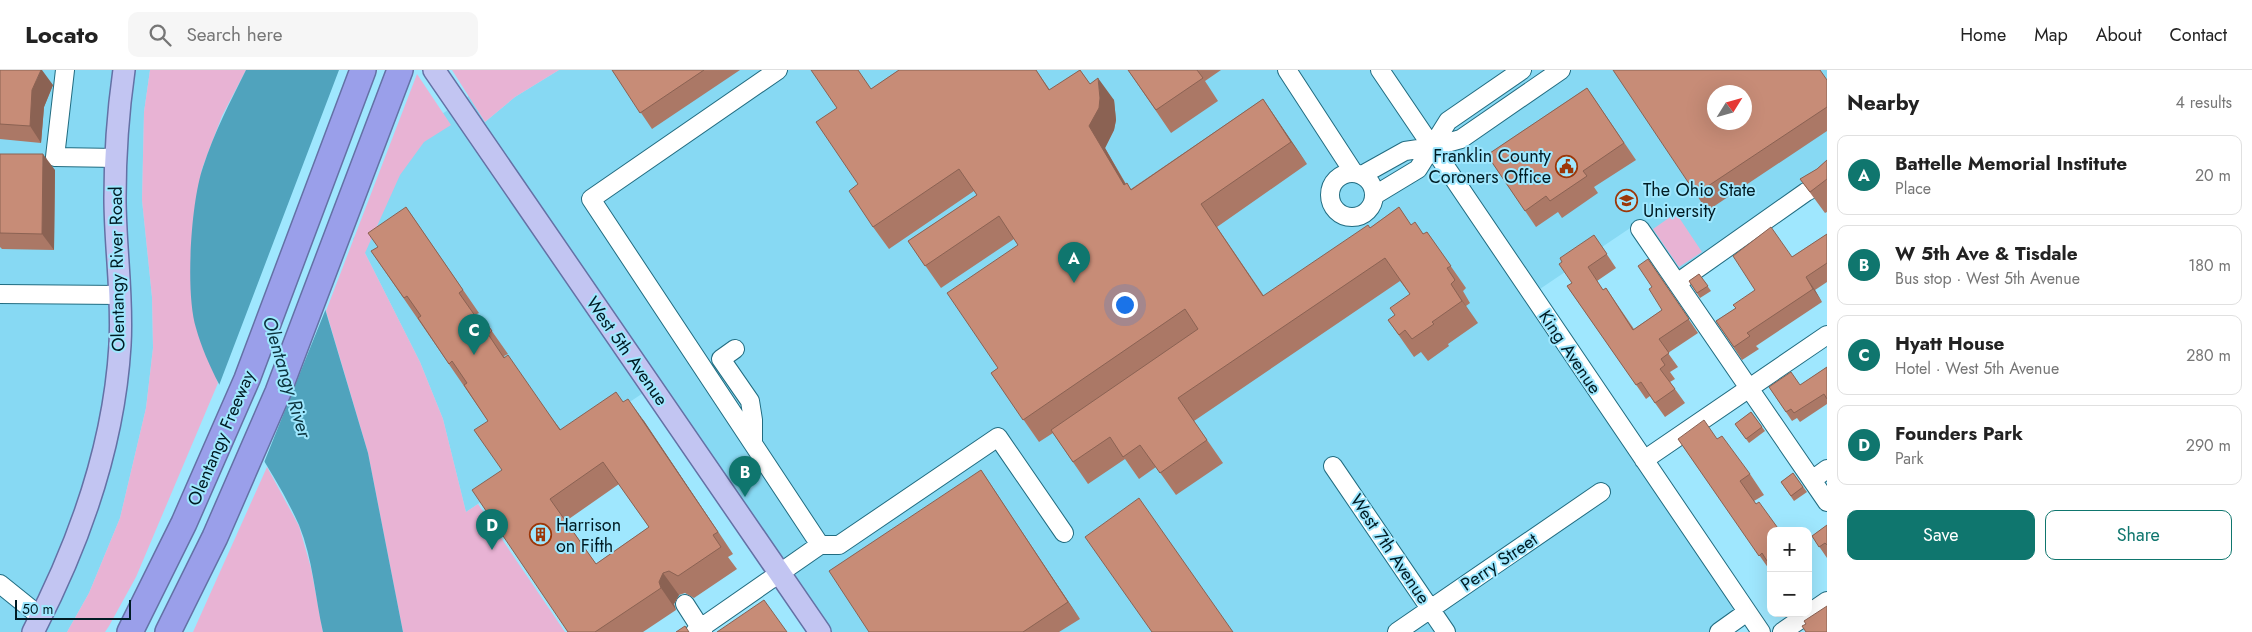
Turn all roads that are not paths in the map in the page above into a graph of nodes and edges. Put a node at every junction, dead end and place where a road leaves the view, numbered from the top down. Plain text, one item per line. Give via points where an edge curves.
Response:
1 (65, 70) edge
2 (124, 70) edge
3 (363, 70) edge
4 (400, 70) edge
5 (434, 70) edge
6 (778, 70) edge
7 (1287, 70) edge
8 (1380, 70) edge
9 (1522, 70) edge
10 (1561, 70) edge
11 (1432, 147) junction
12 (37, 156) edge
13 (55, 157) junction
14 (117, 158) junction
15 (1358, 174) junction
16 (1827, 181) edge
17 (1375, 195) junction
18 (1640, 229) dead end
19 (1677, 283) junction
20 (0, 294) edge
21 (121, 295) junction
22 (1827, 335) edge
23 (735, 349) dead end
24 (1749, 388) junction
25 (753, 444) junction
26 (1644, 460) junction
27 (1333, 466) dead end
28 (1827, 469) edge
29 (1812, 480) junction
30 (1601, 492) dead end
31 (1827, 502) edge
32 (1064, 533) dead end
33 (820, 545) junction
34 (780, 573) junction
35 (0, 584) edge
36 (1827, 602) edge
37 (685, 604) dead end
38 (1431, 609) junction
39 (1748, 612) junction
40 (37, 624) edge
41 (699, 631) edge
42 (130, 632) edge
43 (168, 632) edge
44 (820, 632) edge
45 (1396, 632) edge
46 (1446, 632) edge
47 (1719, 632) edge
48 (1761, 632) edge
49 (1782, 632) edge

1 - 13 street
2 - 14 main road, Olentangy River Road
3 - 42 highway, Olentangy Freeway via 247,379 184,523
4 - 43 highway, Olentangy Freeway via 278,392 228,508
5 - 34 main road, West 5th Avenue
6 - 25 street via 591,200
7 - 15 street
8 - 11 street, King Avenue
9 - 11 street via 1448,121
10 - 11 street via 1461,139
11 - 15 street via 1405,151
11 - 17 street via 1418,169
11 - 26 street, King Avenue
12 - 13 street
13 - 14 street
14 - 21 main road, Olentangy River Road via 115,199
15 - 17 street via 1372,185
15 - 17 street via 1347,174 1334,182 1330,196 1335,210 1347,218 1362,216 1372,206
16 - 19 street via 1806,192
18 - 19 street
19 - 24 street
20 - 21 street
21 - 40 main road, Olentangy River Road via 120,354 111,424 103,456 74,546
22 - 24 street
23 - 25 street via 721,359 750,401
24 - 26 street
24 - 29 street
25 - 33 street
26 - 39 street, King Avenue
27 - 38 street, West 7th Avenue
28 - 29 street
29 - 31 street
30 - 38 street, Perry Street
32 - 33 street via 998,436 840,545
33 - 34 street
34 - 41 street
34 - 44 main road, West 5th Avenue
35 - 40 street
36 - 49 street
37 - 41 street
38 - 45 street, Perry Street
38 - 46 street, West 7th Avenue
39 - 47 street
39 - 48 street, King Avenue

